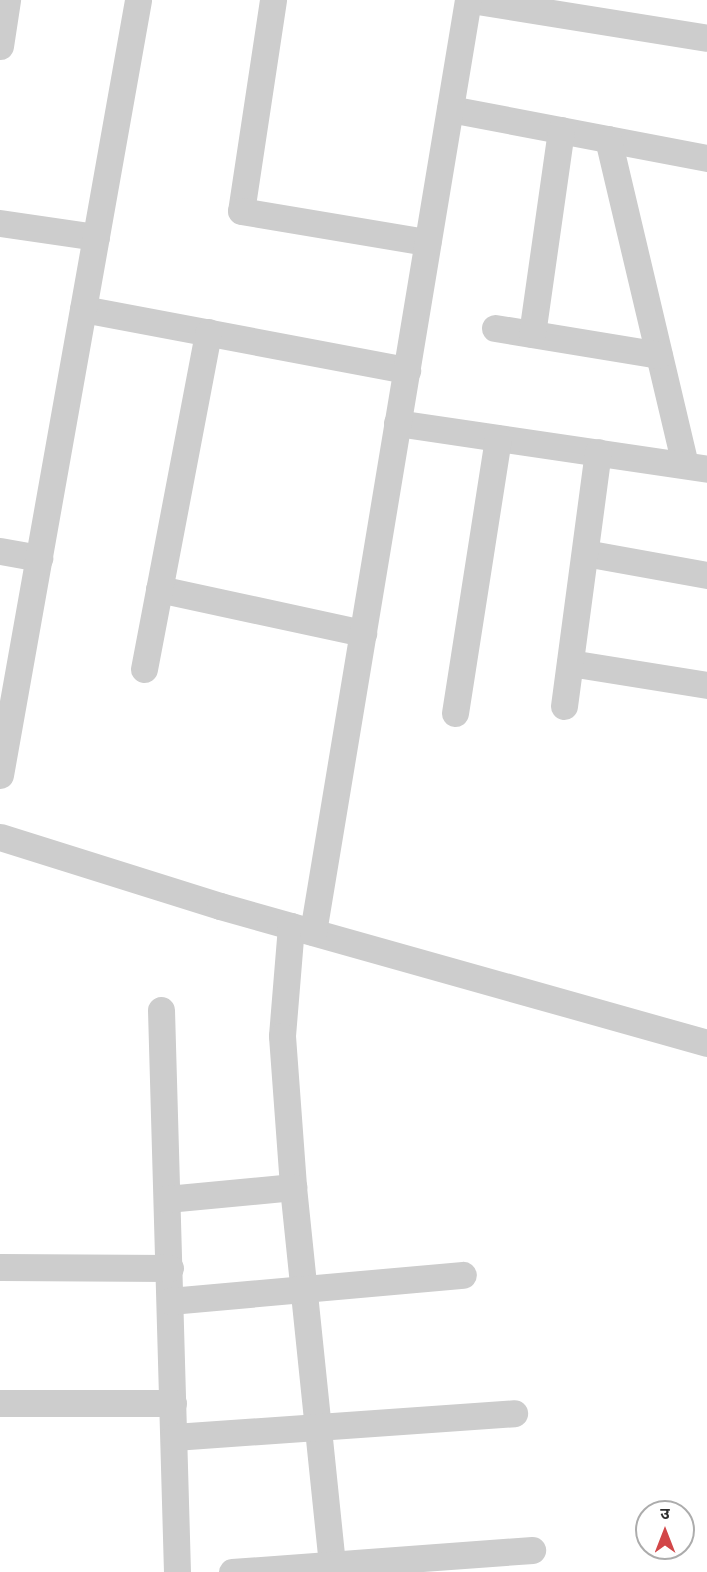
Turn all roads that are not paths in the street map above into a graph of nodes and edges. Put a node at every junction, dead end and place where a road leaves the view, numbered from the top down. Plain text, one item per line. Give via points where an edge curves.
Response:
1 (7, 0) edge
2 (138, 0) edge
3 (273, 0) edge
4 (469, 0) edge
5 (707, 38) edge
6 (0, 46) edge
7 (450, 109) junction
8 (561, 130) junction
9 (608, 139) junction
10 (707, 158) edge
11 (0, 223) edge
12 (96, 237) junction
13 (428, 242) junction
14 (83, 309) junction
15 (495, 328) dead end
16 (208, 332) junction
17 (532, 334) junction
18 (659, 355) junction
19 (406, 370) junction
20 (398, 423) junction
21 (498, 438) junction
22 (598, 453) junction
23 (696, 467) edge
24 (0, 551) edge
25 (585, 553) junction
26 (39, 558) junction
27 (707, 575) edge
28 (159, 589) junction
29 (363, 633) junction
30 (570, 663) junction
31 (144, 669) dead end
32 (707, 685) edge
33 (564, 706) dead end
34 (455, 713) dead end
35 (0, 775) edge
36 (0, 837) edge
37 (302, 929) junction
38 (162, 1010) dead end
39 (707, 1043) edge
40 (293, 1187) junction
41 (167, 1198) junction
42 (0, 1267) edge
43 (170, 1268) junction
44 (463, 1275) dead end
45 (304, 1289) junction
46 (170, 1301) junction
47 (0, 1403) edge
48 (173, 1403) junction
49 (514, 1413) dead end
50 (318, 1428) junction
51 (174, 1437) junction
52 (532, 1550) dead end
53 (332, 1569) edge
54 (177, 1572) edge
55 (232, 1572) edge

1 - 6 street
2 - 12 street
3 - 13 street via 241,211
4 - 5 street
4 - 7 street
7 - 8 street
7 - 13 street
8 - 9 street
8 - 17 street
9 - 10 street
9 - 18 street
11 - 12 street
12 - 14 street
13 - 19 street
14 - 16 street
14 - 26 street
15 - 17 street
16 - 19 street
16 - 28 street
17 - 18 street
18 - 23 street
19 - 20 street
20 - 21 street
20 - 29 street
21 - 22 street
21 - 34 street
22 - 23 street
22 - 25 street
24 - 26 street
25 - 27 street
25 - 30 street
26 - 35 street
28 - 29 street
28 - 31 street
29 - 37 street
30 - 32 street
30 - 33 street
36 - 37 street
37 - 39 street
37 - 40 street via 282,1036
38 - 41 street
40 - 41 street
40 - 45 street
41 - 43 street
42 - 43 street
43 - 46 street
44 - 45 street
45 - 46 street
45 - 50 street
46 - 48 street
47 - 48 street
48 - 51 street
49 - 50 street
50 - 51 street
50 - 53 street
51 - 54 street
52 - 53 street
53 - 55 street

